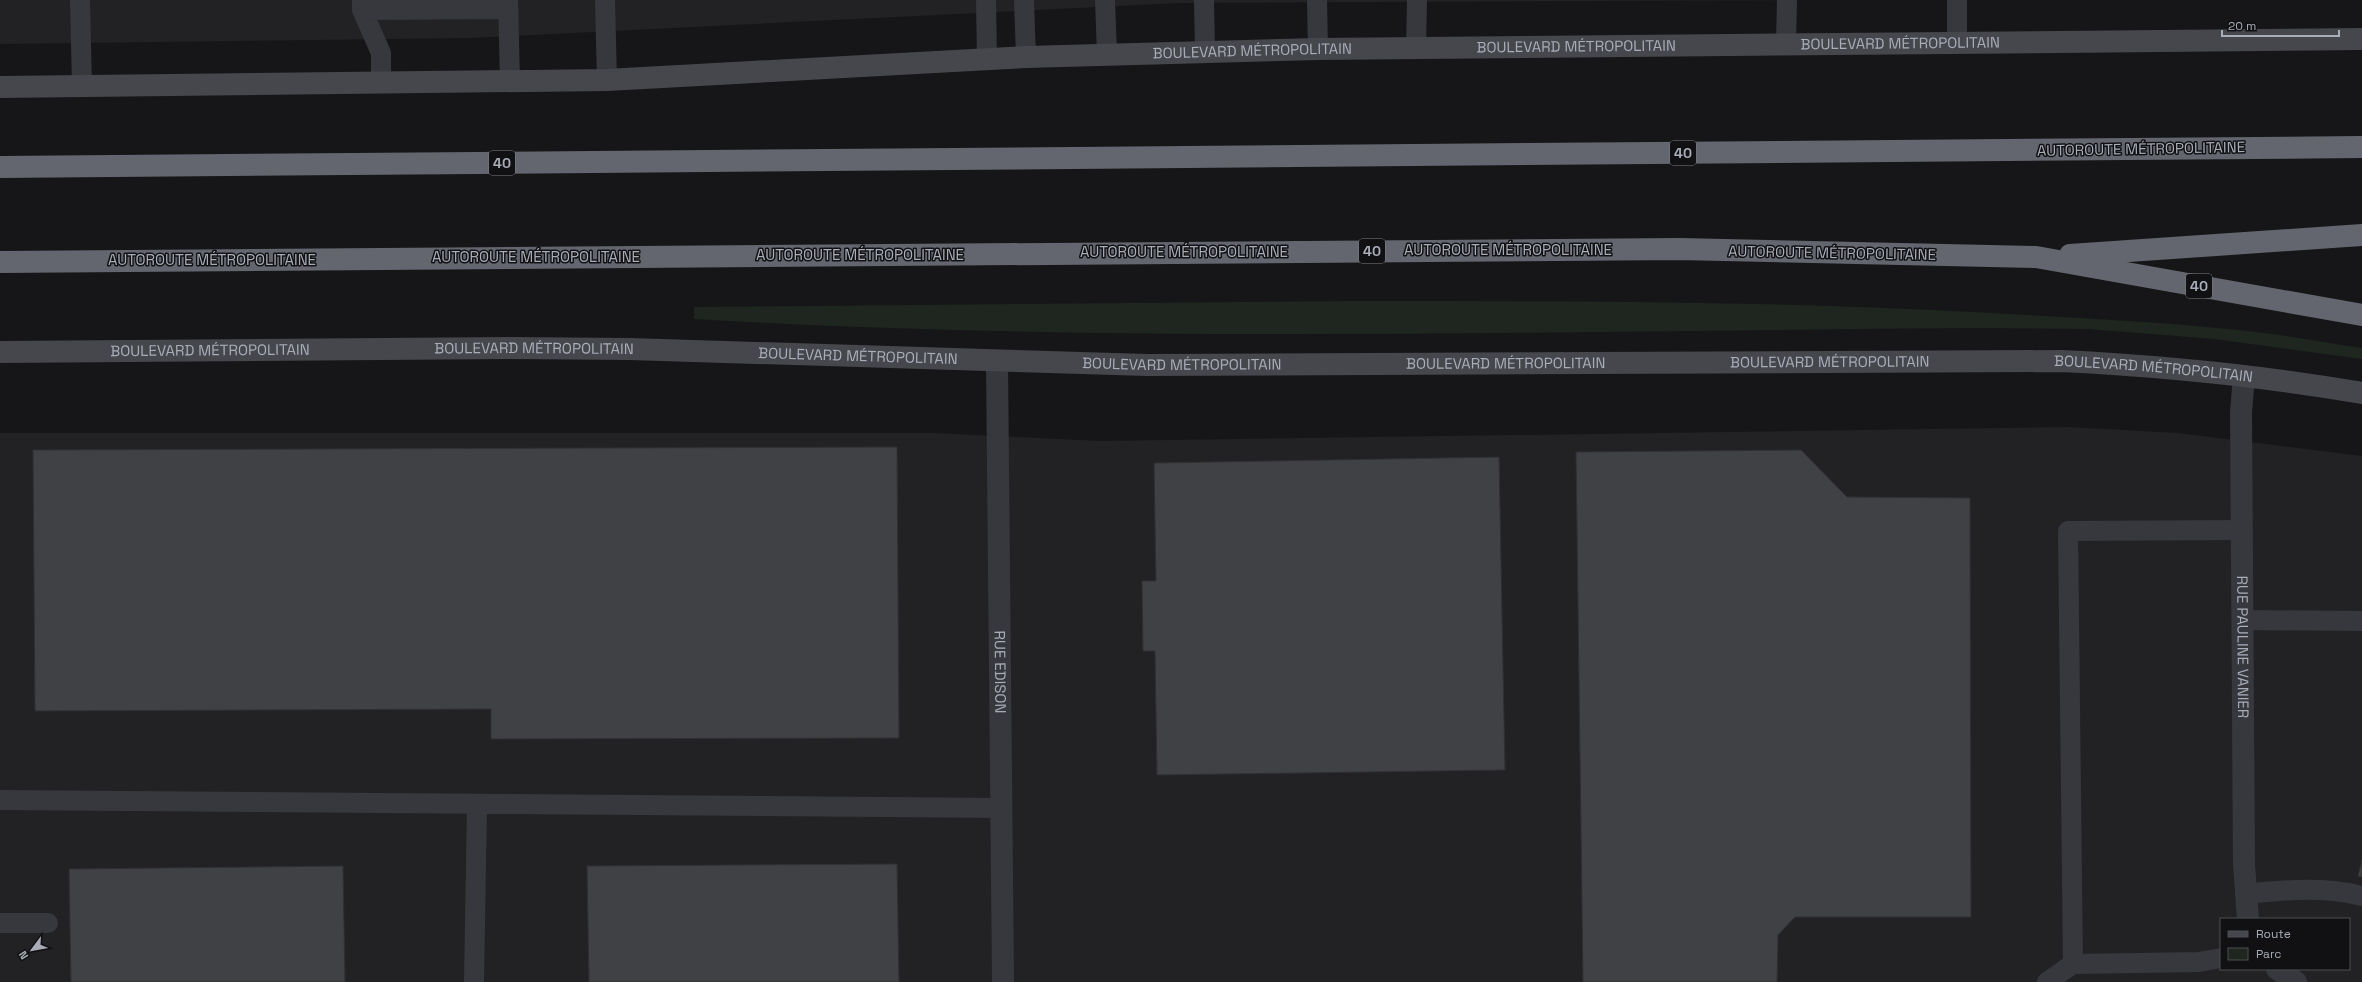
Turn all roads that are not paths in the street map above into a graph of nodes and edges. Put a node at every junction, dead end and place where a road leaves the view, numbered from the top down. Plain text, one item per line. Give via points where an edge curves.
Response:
1 (80, 0) edge
2 (605, 0) edge
3 (986, 0) edge
4 (1024, 0) edge
5 (1105, 0) edge
6 (1204, 0) edge
7 (1317, 0) edge
8 (1417, 0) edge
9 (1787, 0) edge
10 (1956, 0) edge
11 (508, 4) edge
12 (362, 5) edge
13 (2362, 39) edge
14 (1957, 43) junction
15 (1786, 44) junction
16 (1416, 48) junction
17 (1318, 49) junction
18 (1205, 52) junction
19 (1107, 54) junction
20 (1026, 57) junction
21 (986, 59) junction
22 (607, 80) junction
23 (510, 82) junction
24 (381, 83) junction
25 (82, 86) junction
26 (0, 87) edge
27 (2362, 147) edge
28 (0, 167) edge
29 (2362, 235) edge
30 (2036, 257) junction
31 (0, 262) edge
32 (2362, 315) edge
33 (0, 352) edge
34 (997, 362) junction
35 (2244, 376) junction
36 (2362, 393) edge
37 (2242, 530) junction
38 (2243, 620) junction
39 (2362, 621) edge
40 (0, 800) edge
41 (477, 804) junction
42 (1002, 808) junction
43 (2245, 894) junction
44 (2362, 896) edge
45 (2248, 918) edge
46 (0, 923) edge
47 (48, 923) dead end
48 (2220, 958) edge
49 (2278, 970) edge
50 (2073, 973) edge
51 (474, 982) edge
52 (1003, 982) edge
53 (2047, 982) edge
54 (2296, 982) edge

1 - 25 lane
2 - 22 lane
3 - 21 lane
4 - 20 lane
5 - 19 lane
6 - 18 lane
7 - 17 lane
8 - 16 lane
9 - 15 lane
10 - 14 lane
11 - 12 lane
11 - 23 lane
12 - 24 lane via 381,53
13 - 14 main road, BOULEVARD MÉTROPOLITAIN
14 - 15 main road, BOULEVARD MÉTROPOLITAIN
15 - 16 main road, BOULEVARD MÉTROPOLITAIN
16 - 17 main road, BOULEVARD MÉTROPOLITAIN
17 - 18 main road, BOULEVARD MÉTROPOLITAIN
18 - 19 main road, BOULEVARD MÉTROPOLITAIN
19 - 20 main road, BOULEVARD MÉTROPOLITAIN
20 - 21 main road, BOULEVARD MÉTROPOLITAIN
21 - 22 main road, BOULEVARD MÉTROPOLITAIN
22 - 23 main road, BOULEVARD MÉTROPOLITAIN
23 - 24 main road, BOULEVARD MÉTROPOLITAIN
24 - 25 main road, BOULEVARD MÉTROPOLITAIN
25 - 26 main road, BOULEVARD MÉTROPOLITAIN
27 - 28 highway, AUTOROUTE MÉTROPOLITAINE / 40
29 - 30 highway
30 - 31 highway, AUTOROUTE MÉTROPOLITAINE / 40 via 1679,249
30 - 32 highway, AUTOROUTE MÉTROPOLITAINE / 40
33 - 34 main road, BOULEVARD MÉTROPOLITAIN via 630,349
34 - 35 main road, BOULEVARD MÉTROPOLITAIN via 1147,365 1997,361 2125,364
34 - 42 street, RUE EDISON
35 - 36 main road, BOULEVARD MÉTROPOLITAIN
35 - 37 street, RUE PAULINE VANIER via 2241,412
37 - 38 street, RUE PAULINE VANIER
37 - 50 lane via 2068,530
38 - 39 lane
38 - 43 street, RUE PAULINE VANIER
40 - 41 lane
41 - 42 lane
41 - 51 lane
42 - 52 street, RUE EDISON
43 - 44 lane via 2304,888
43 - 45 street, RUE PAULINE VANIER
46 - 47 lane
48 - 50 lane
49 - 54 street
50 - 53 lane

